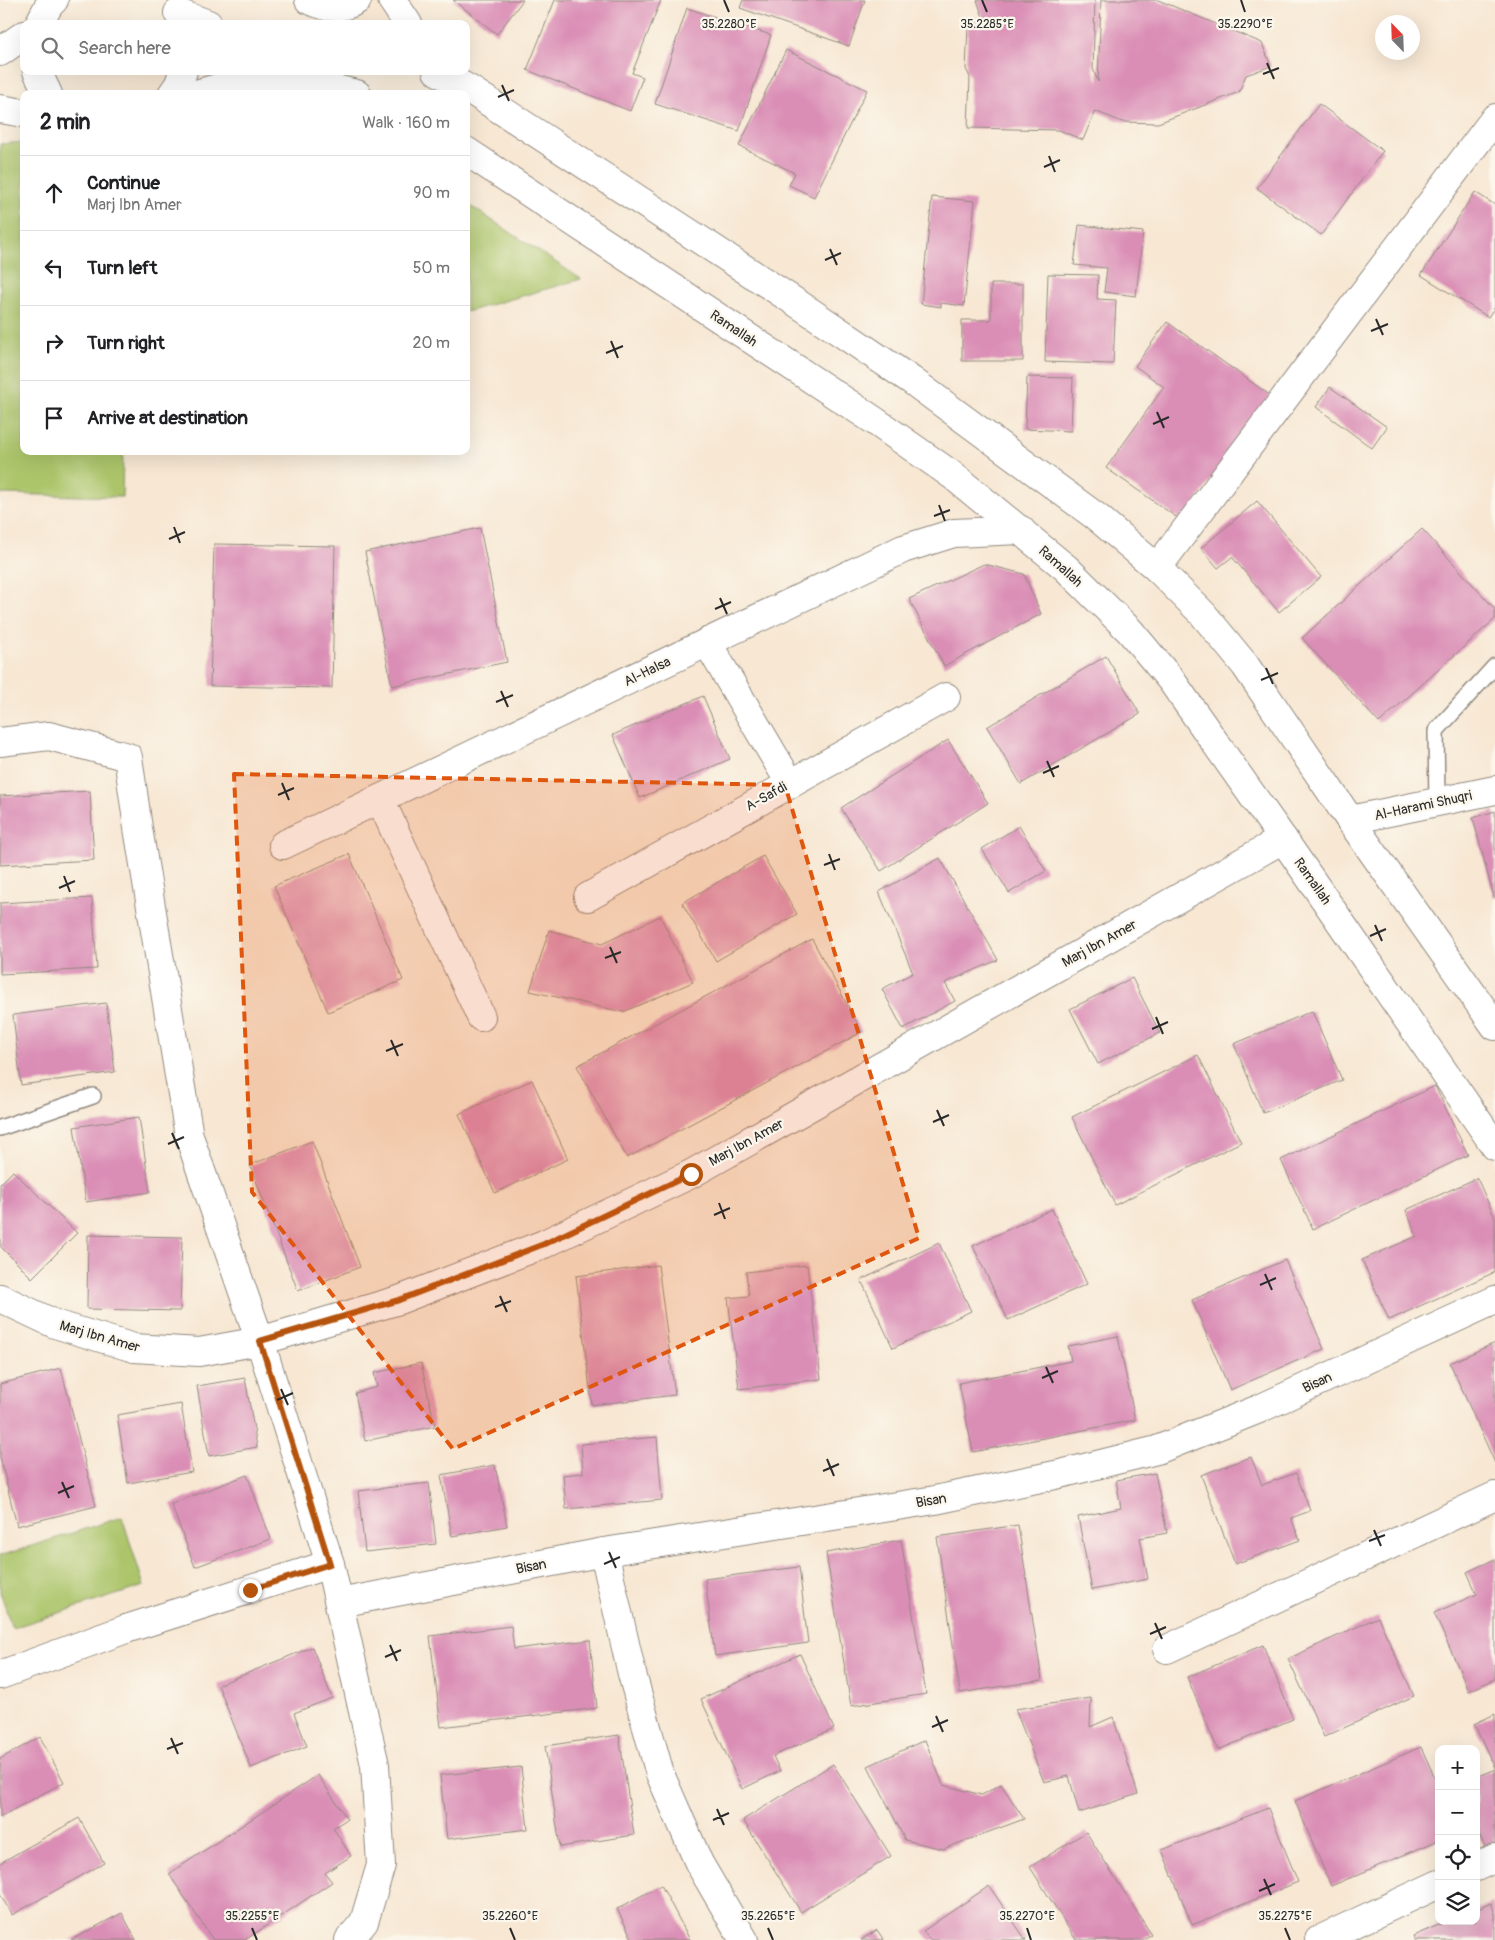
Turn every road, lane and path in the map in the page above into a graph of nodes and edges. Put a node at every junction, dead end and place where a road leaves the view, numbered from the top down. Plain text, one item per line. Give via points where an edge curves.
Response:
1 (357, 0) edge
2 (392, 0) edge
3 (315, 3) edge
4 (176, 12) edge
5 (197, 20) edge
6 (345, 20) edge
7 (405, 20) edge
8 (20, 35) edge
9 (0, 52) edge
10 (39, 75) edge
11 (182, 75) edge
12 (331, 75) edge
13 (444, 75) edge
14 (456, 75) edge
15 (46, 90) edge
16 (175, 90) edge
17 (210, 90) edge
18 (340, 90) edge
19 (360, 90) edge
20 (472, 91) junction
21 (0, 109) edge
22 (20, 112) edge
23 (1495, 118) edge
24 (470, 154) edge
25 (1021, 530) junction
26 (1157, 568) junction
27 (707, 642) junction
28 (1495, 666) edge
29 (946, 696) dead end
30 (0, 742) edge
31 (790, 783) junction
32 (1495, 790) edge
33 (380, 799) junction
34 (1437, 802) junction
35 (1350, 820) junction
36 (1283, 839) junction
37 (283, 845) dead end
38 (588, 897) dead end
39 (481, 1017) dead end
40 (1495, 1026) edge
41 (94, 1096) dead end
42 (0, 1128) edge
43 (1495, 1146) edge
44 (0, 1298) edge
45 (1495, 1300) edge
46 (260, 1341) junction
47 (1495, 1496) edge
48 (604, 1552) junction
49 (330, 1564) junction
50 (339, 1603) junction
51 (1167, 1650) dead end
52 (0, 1675) edge
53 (1495, 1858) edge
54 (1480, 1864) edge
55 (1435, 1886) edge
56 (349, 1940) edge
57 (744, 1940) edge
58 (1319, 1940) edge

1 - 3 main road via 341,7
2 - 7 main road
3 - 6 main road
4 - 5 main road
8 - 9 main road
10 - 15 main road
11 - 16 main road
12 - 19 main road
13 - 20 main road
14 - 20 main road
17 - 18 main road via 246,80 290,78
20 - 26 main road via 912,380 1098,518
21 - 22 main road
23 - 26 main road
24 - 25 main road, Ramallah via 872,419 952,475
25 - 27 main road, Al-Halsa via 954,533 903,549
25 - 36 main road, Ramallah via 1066,568 1130,631 1170,680
26 - 35 main road via 1203,614 1245,665
27 - 31 main road
27 - 33 main road, Al-Halsa
28 - 34 lane via 1436,731
29 - 31 main road, A-Safdi
30 - 46 main road via 48,736 128,757 189,1136
31 - 38 main road, A-Safdi
32 - 34 main road, Al-Harami Shuqri
33 - 37 main road, Al-Halsa
33 - 39 main road
34 - 35 main road, Al-Harami Shuqri
35 - 40 main road
36 - 43 main road, Ramallah
36 - 46 main road, Marj Ibn Amer via 691,1174 544,1244 399,1300
41 - 42 lane
44 - 46 main road, Marj Ibn Amer via 55,1324 134,1348 199,1352
45 - 48 main road, Bisan via 1259,1409 1157,1450 935,1500
46 - 49 main road
47 - 51 main road
48 - 50 main road, Bisan
48 - 57 main road via 632,1674 660,1774 699,1863
49 - 50 main road
49 - 52 main road via 126,1629
50 - 56 main road via 375,1765 381,1865 364,1922
53 - 54 main road
55 - 58 main road

